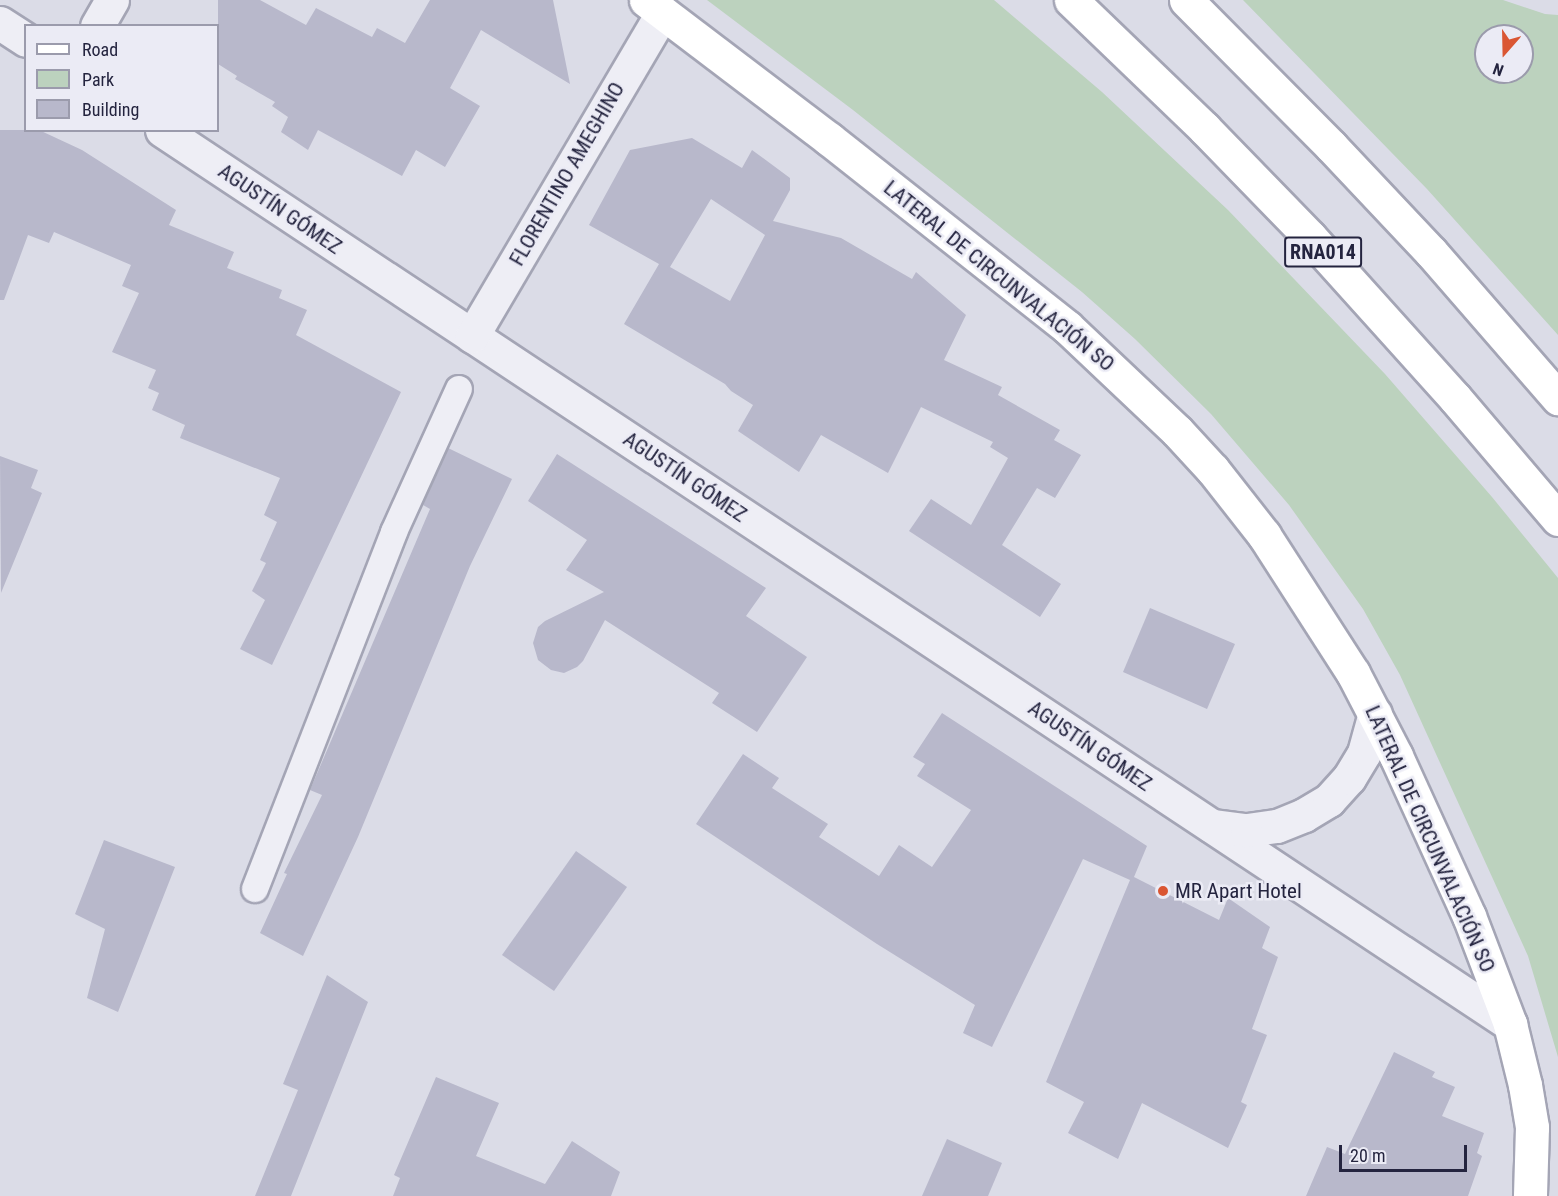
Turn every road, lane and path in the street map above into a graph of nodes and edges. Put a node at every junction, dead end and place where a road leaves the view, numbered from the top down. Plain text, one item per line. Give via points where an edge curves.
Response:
1 (112, 0) edge
2 (1052, 0) edge
3 (1071, 0) edge
4 (1186, 0) edge
5 (654, 6) edge
6 (0, 23) edge
7 (98, 24) edge
8 (24, 39) edge
9 (1142, 66) junction
10 (165, 132) edge
11 (471, 336) junction
12 (459, 389) dead end
13 (1558, 398) edge
14 (1558, 519) edge
15 (1375, 713) junction
16 (1208, 824) junction
17 (255, 889) dead end
18 (1510, 1024) junction
19 (1530, 1196) edge

1 - 7 street
2 - 9 main road
3 - 9 main road, RNA014
4 - 13 main road via 1423,244
5 - 11 street, FLORENTINO AMEGHINO
5 - 15 main road, LATERAL DE CIRCUNVALACIÓN SO via 999,271 1125,378 1213,470 1264,535 1323,622
6 - 8 street
9 - 14 main road, RNA014 via 1310,237
10 - 11 street, AGUSTÍN GÓMEZ
11 - 16 street, AGUSTÍN GÓMEZ
12 - 17 lane via 394,532
15 - 16 street, AGUSTÍN GÓMEZ via 1364,753 1329,800 1277,826 1247,830
15 - 18 main road, LATERAL DE CIRCUNVALACIÓN SO via 1469,916
16 - 18 street, AGUSTÍN GÓMEZ
18 - 19 main road, LATERAL DE CIRCUNVALACIÓN SO via 1532,1126

